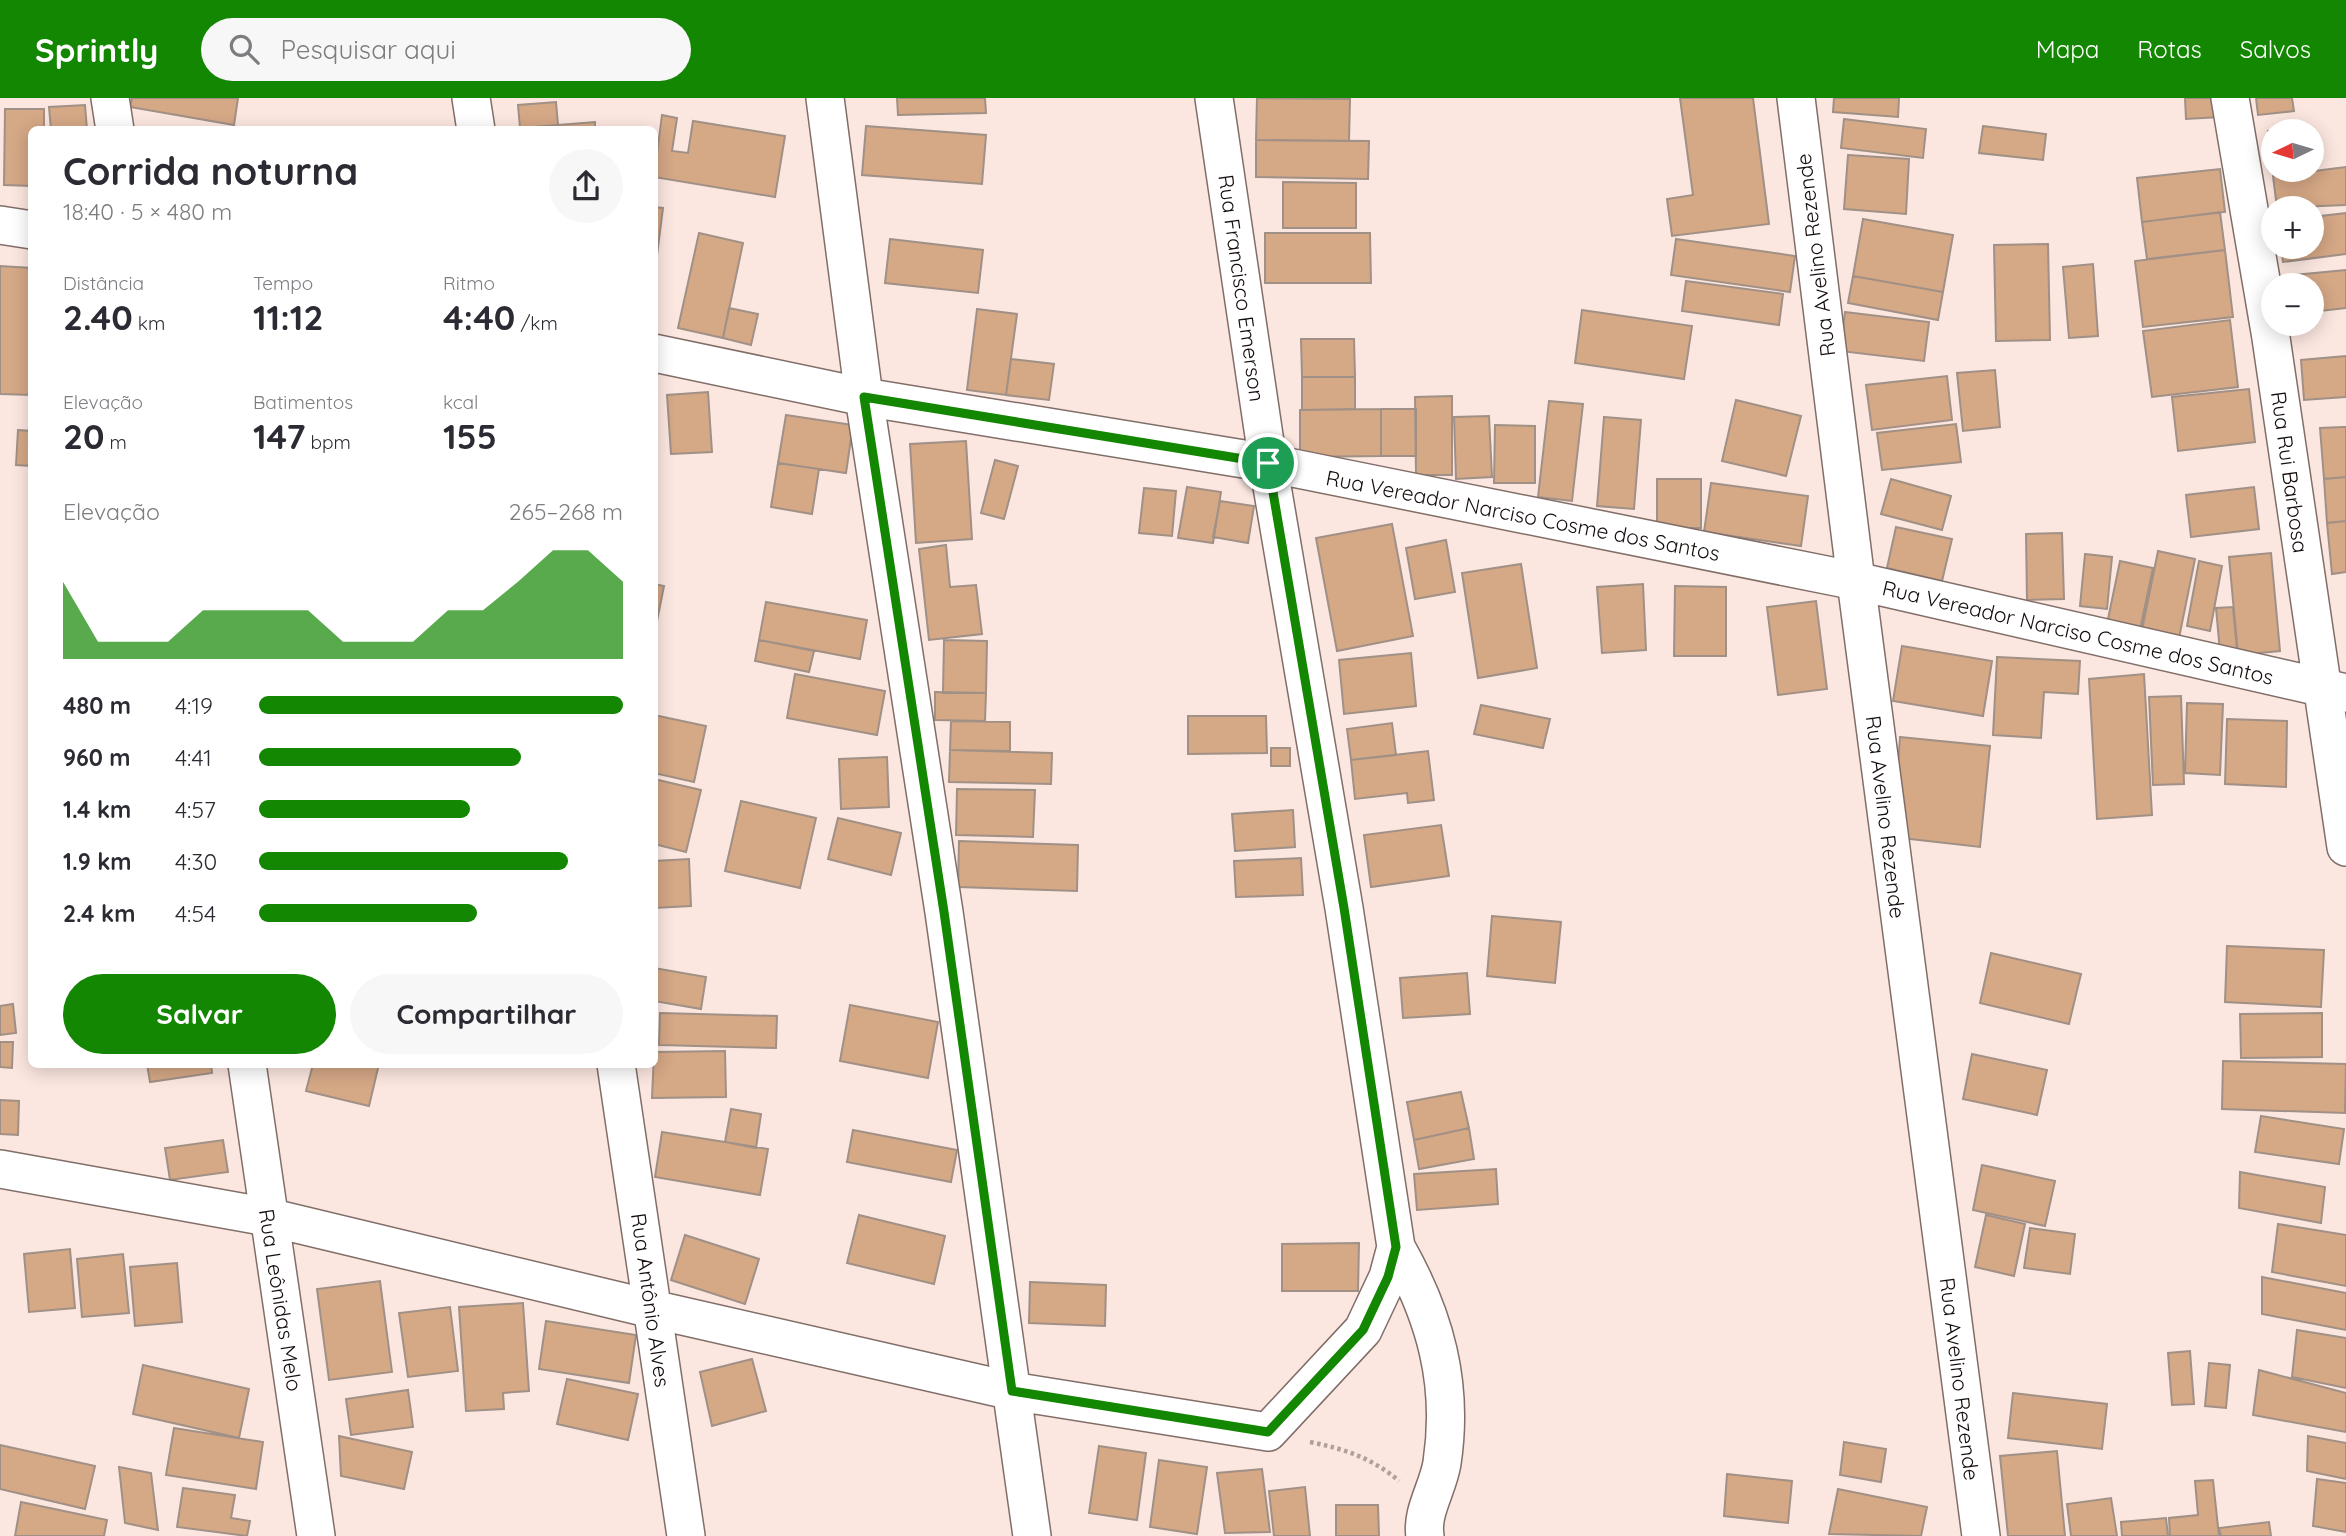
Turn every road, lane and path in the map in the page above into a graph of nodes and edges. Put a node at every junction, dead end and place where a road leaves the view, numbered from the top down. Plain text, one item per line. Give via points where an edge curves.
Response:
1 (110, 98) edge
2 (471, 98) edge
3 (825, 98) edge
4 (1214, 98) edge
5 (1796, 98) edge
6 (2230, 98) edge
7 (114, 126) edge
8 (475, 126) edge
9 (0, 225) edge
10 (28, 229) edge
11 (658, 354) edge
12 (864, 397) junction
13 (1268, 463) junction
14 (1856, 582) junction
15 (2334, 690) edge
16 (2346, 847) edge
17 (248, 1068) edge
18 (617, 1068) edge
19 (0, 1169) edge
20 (268, 1217) junction
21 (1396, 1247) junction
22 (652, 1310) junction
23 (1012, 1391) junction
24 (1268, 1432) junction
25 (1424, 1531) edge
26 (316, 1536) edge
27 (686, 1536) edge
28 (1032, 1536) edge
29 (1981, 1536) edge

1 - 7 street
2 - 8 street
3 - 12 street
4 - 13 street, Rua Francisco Emerson
5 - 14 street, Rua Avelino Rezende
6 - 15 street, Rua Rui Barbosa
9 - 10 street
11 - 12 street, Rua Vereador Narciso Cosme dos Santos
12 - 13 street, Rua Vereador Narciso Cosme dos Santos
12 - 23 street
13 - 14 street, Rua Vereador Narciso Cosme dos Santos
13 - 21 street, Rua Francisco Emerson
14 - 15 street, Rua Vereador Narciso Cosme dos Santos
14 - 29 street, Rua Avelino Rezende
15 - 16 street, Rua Rui Barbosa
17 - 20 street, Rua Leônidas Melo
18 - 22 street, Rua Antônio Alves
19 - 20 street
20 - 22 street
20 - 26 street, Rua Leônidas Melo
21 - 24 street, Rua Francisco Emerson via 1388,1277 1363,1330
21 - 25 street via 1427,1308 1441,1362 1445,1441
22 - 23 street
22 - 27 street, Rua Antônio Alves
23 - 24 street
23 - 28 street
24 - 25 path via 1373,1460 1399,1481

